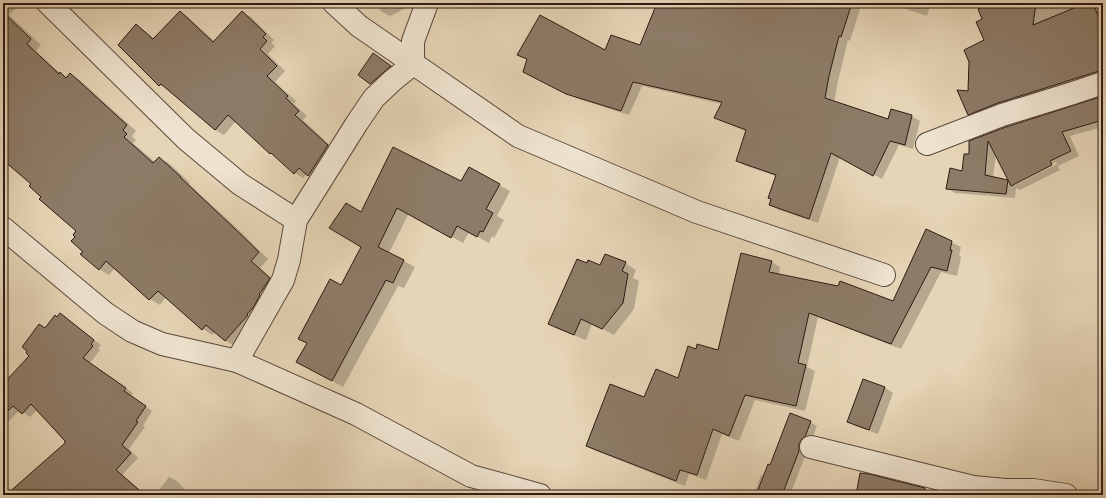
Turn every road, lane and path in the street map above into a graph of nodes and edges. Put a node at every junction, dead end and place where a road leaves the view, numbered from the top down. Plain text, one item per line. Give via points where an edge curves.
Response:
1 (48, 3) edge
2 (334, 3) edge
3 (428, 3) edge
4 (413, 64) junction
5 (1103, 82) edge
6 (927, 144) dead end
7 (296, 220) junction
8 (3, 228) edge
9 (884, 275) dead end
10 (237, 361) junction
11 (812, 447) dead end
12 (540, 495) edge
13 (1066, 495) edge

1 - 7 street via 186,139 240,184
2 - 4 street via 359,26
3 - 4 street via 413,41
4 - 7 street via 374,98
4 - 9 street via 518,136 697,212
5 - 6 street via 1002,115
7 - 10 street via 283,280
8 - 10 street via 104,313 132,331 162,344
10 - 12 street via 356,414 471,476
11 - 13 street via 973,487 1033,490

